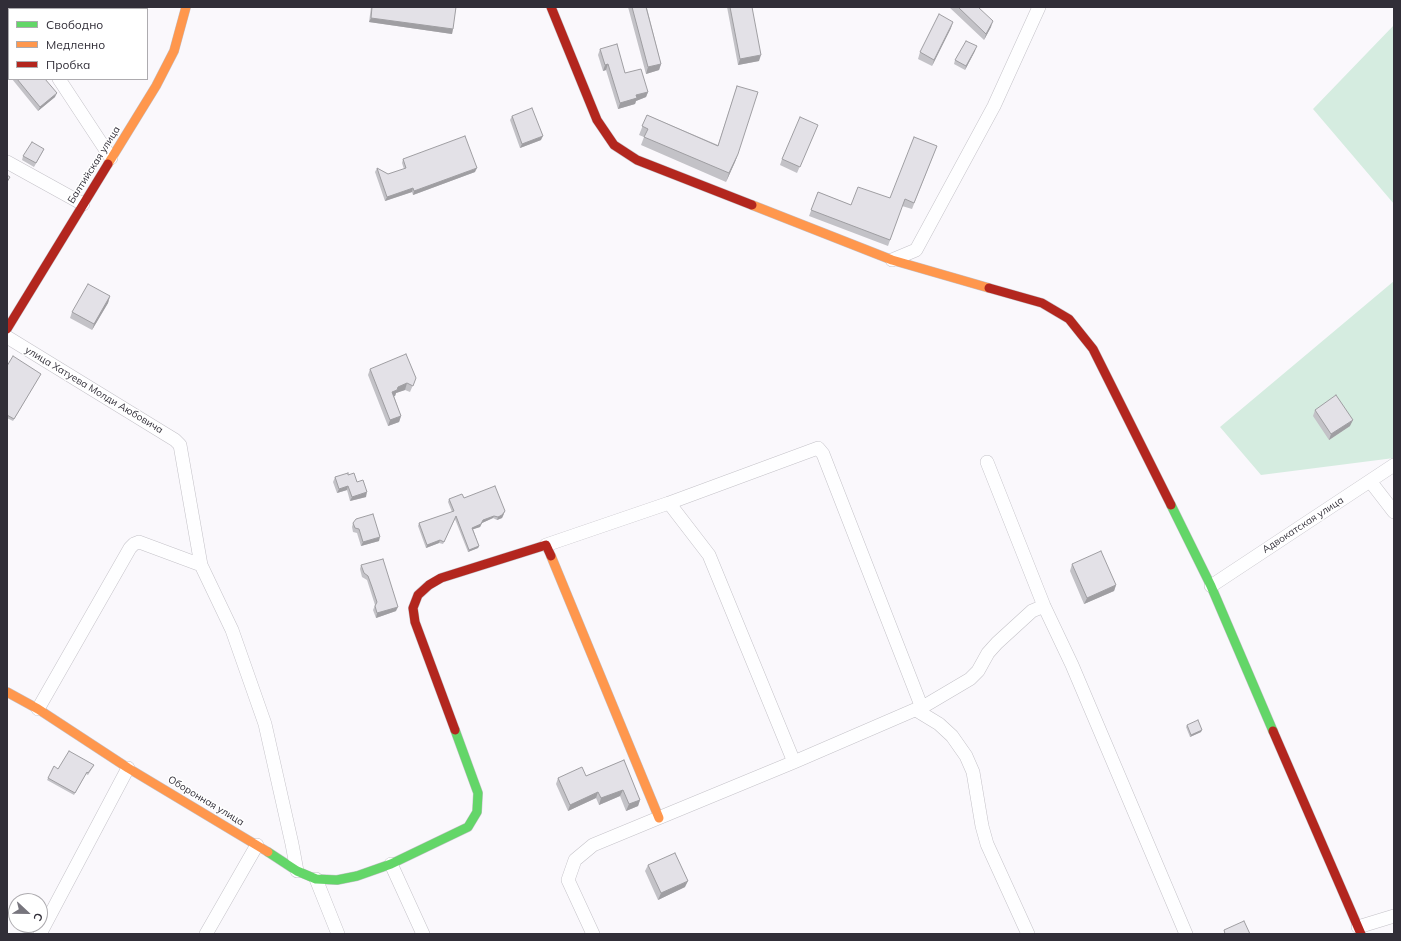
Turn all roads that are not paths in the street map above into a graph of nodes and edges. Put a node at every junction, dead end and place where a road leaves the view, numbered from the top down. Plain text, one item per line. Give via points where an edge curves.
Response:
1 (551, 7) edge
2 (1039, 7) edge
3 (183, 10) edge
4 (60, 80) edge
5 (112, 158) junction
6 (7, 162) edge
7 (83, 204) junction
8 (892, 260) junction
9 (7, 329) edge
10 (7, 337) edge
11 (987, 462) dead end
12 (1394, 465) edge
13 (1370, 481) junction
14 (669, 503) junction
15 (1394, 512) edge
16 (546, 545) junction
17 (201, 565) junction
18 (1211, 586) junction
19 (1044, 606) junction
20 (8, 694) edge
21 (38, 709) junction
22 (919, 709) junction
23 (794, 762) junction
24 (128, 768) junction
25 (659, 818) junction
26 (258, 845) junction
27 (391, 864) junction
28 (297, 871) junction
29 (316, 879) junction
30 (1394, 916) edge
31 (1360, 931) edge
32 (40, 934) edge
33 (206, 934) edge
34 (338, 934) edge
35 (423, 934) edge
36 (592, 934) edge
37 (1028, 934) edge
38 (1186, 934) edge

1 - 8 street via 598,120 614,146 637,160
2 - 8 street via 994,106 916,250
3 - 5 street, Балтийская улица via 174,51
4 - 5 street
5 - 7 street, Балтийская улица
6 - 7 street
7 - 9 street, Балтийская улица
8 - 18 street via 1042,303 1069,319 1093,349
10 - 17 street, улица Хатуева Молди Аюбовича via 176,440 180,445
11 - 19 street
12 - 13 street, Адвокатская улица
13 - 15 street
13 - 18 street, Адвокатская улица
14 - 16 street
14 - 22 street via 818,448 823,454
14 - 23 street via 709,555
16 - 25 street
16 - 27 street, Оборонная улица via 441,578 418,595 413,608 415,622 478,793 477,812 468,827
17 - 21 street via 140,542 134,544
17 - 28 street via 232,630 265,724
18 - 31 street
19 - 22 street via 1032,611 997,643 970,679
19 - 38 street via 1072,665
20 - 21 street, Оборонная улица
21 - 24 street, Оборонная улица
22 - 23 street
22 - 37 street via 952,736 966,756 973,772 987,844
23 - 25 street
24 - 26 street, Оборонная улица
24 - 32 street
25 - 36 street via 594,845 575,860 568,880
26 - 28 street, Оборонная улица
26 - 33 street
27 - 29 street, Оборонная улица via 337,880
27 - 35 street
28 - 29 street, Оборонная улица
29 - 34 street
30 - 31 street

